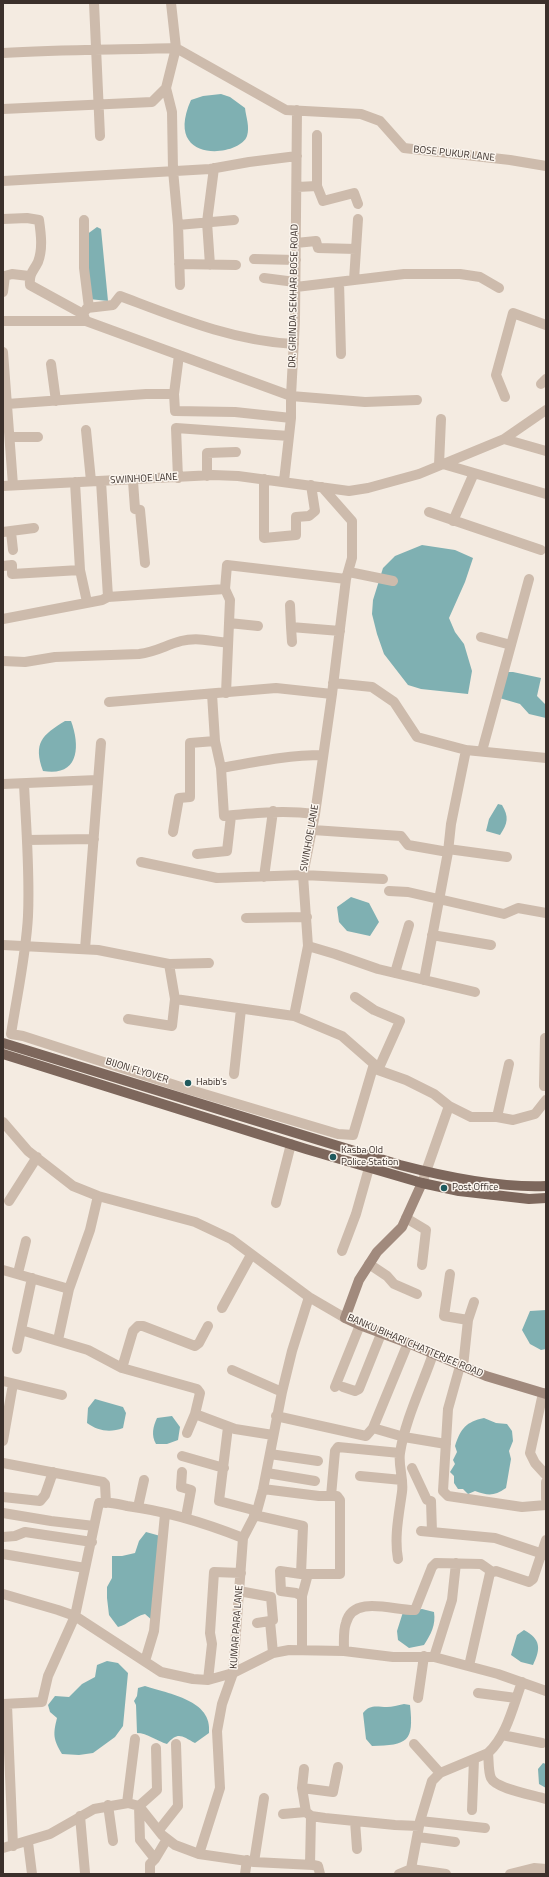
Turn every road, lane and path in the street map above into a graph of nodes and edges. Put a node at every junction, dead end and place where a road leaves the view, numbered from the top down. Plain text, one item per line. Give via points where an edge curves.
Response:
1 (94, 3) edge
2 (171, 3) edge
3 (176, 48) junction
4 (96, 50) junction
5 (3, 53) edge
6 (166, 88) junction
7 (98, 105) junction
8 (3, 110) edge
9 (297, 110) junction
10 (317, 135) dead end
11 (100, 136) dead end
12 (297, 156) junction
13 (546, 166) edge
14 (214, 168) junction
15 (173, 170) junction
16 (3, 181) edge
17 (317, 186) junction
18 (296, 187) junction
19 (358, 204) dead end
20 (3, 219) edge
21 (358, 219) dead end
22 (84, 220) dead end
23 (234, 220) dead end
24 (207, 222) junction
25 (178, 225) junction
26 (296, 243) junction
27 (356, 250) junction
28 (254, 259) dead end
29 (296, 260) junction
30 (179, 264) junction
31 (210, 264) junction
32 (236, 265) dead end
33 (29, 276) junction
34 (264, 278) dead end
35 (354, 280) junction
36 (339, 282) junction
37 (180, 285) dead end
38 (296, 285) junction
39 (499, 288) dead end
40 (3, 292) edge
41 (86, 314) junction
42 (3, 321) edge
43 (546, 325) edge
44 (294, 344) junction
45 (3, 352) edge
46 (341, 354) dead end
47 (179, 355) junction
48 (51, 364) dead end
49 (4, 367) edge
50 (174, 394) junction
51 (291, 396) junction
52 (506, 397) dead end
53 (417, 400) dead end
54 (56, 401) junction
55 (7, 404) junction
56 (546, 410) edge
57 (175, 411) junction
58 (291, 418) junction
59 (441, 418) dead end
60 (534, 418) junction
61 (546, 420) edge
62 (176, 428) junction
63 (86, 430) dead end
64 (289, 436) junction
65 (10, 437) junction
66 (38, 437) dead end
67 (504, 439) junction
68 (236, 452) dead end
69 (546, 452) edge
70 (441, 464) junction
71 (474, 473) junction
72 (207, 476) junction
73 (178, 478) junction
74 (264, 479) junction
75 (96, 481) junction
76 (133, 481) junction
77 (284, 481) junction
78 (75, 482) junction
79 (311, 485) junction
80 (8, 486) edge
81 (322, 487) junction
82 (546, 494) edge
83 (429, 512) dead end
84 (453, 520) junction
85 (34, 528) dead end
86 (7, 532) edge
87 (13, 550) dead end
88 (540, 550) dead end
89 (145, 563) dead end
90 (3, 566) edge
91 (80, 570) junction
92 (347, 575) junction
93 (529, 578) dead end
94 (393, 581) dead end
95 (225, 589) junction
96 (108, 597) junction
97 (87, 602) junction
98 (290, 605) dead end
99 (3, 619) edge
100 (230, 623) junction
101 (258, 626) dead end
102 (291, 627) junction
103 (340, 631) junction
104 (481, 637) dead end
105 (292, 642) dead end
106 (228, 643) junction
107 (511, 645) junction
108 (3, 661) edge
109 (333, 683) junction
110 (226, 693) junction
111 (212, 694) junction
112 (332, 694) junction
113 (108, 702) dead end
114 (215, 741) junction
115 (101, 743) dead end
116 (466, 750) junction
117 (482, 751) junction
118 (323, 755) junction
119 (546, 758) edge
120 (221, 768) junction
121 (97, 780) junction
122 (3, 784) edge
123 (24, 784) junction
124 (273, 811) junction
125 (315, 814) junction
126 (231, 816) junction
127 (312, 830) junction
128 (173, 832) dead end
129 (94, 839) junction
130 (27, 840) junction
131 (448, 850) junction
132 (198, 854) dead end
133 (507, 857) dead end
134 (141, 862) dead end
135 (303, 875) junction
136 (264, 877) junction
137 (383, 879) dead end
138 (389, 890) dead end
139 (439, 899) junction
140 (546, 913) edge
141 (246, 918) dead end
142 (307, 918) junction
143 (409, 925) dead end
144 (432, 935) junction
145 (3, 945) edge
146 (491, 945) dead end
147 (25, 946) junction
148 (308, 946) junction
149 (85, 949) junction
150 (209, 963) dead end
151 (169, 964) junction
152 (395, 973) junction
153 (424, 980) junction
154 (475, 992) dead end
155 (354, 996) dead end
156 (175, 1000) junction
157 (241, 1009) junction
158 (294, 1016) junction
159 (128, 1018) dead end
160 (7, 1034) edge
161 (545, 1038) edge
162 (3, 1043) edge
163 (546, 1052) edge
164 (3, 1054) edge
165 (509, 1064) dead end
166 (376, 1067) junction
167 (234, 1074) dead end
168 (546, 1086) edge
169 (546, 1100) edge
170 (449, 1106) junction
171 (497, 1118) junction
172 (3, 1122) edge
173 (289, 1143) junction
174 (37, 1158) junction
175 (369, 1168) junction
176 (426, 1172) junction
177 (422, 1183) junction
178 (546, 1186) edge
179 (98, 1196) junction
180 (546, 1198) edge
181 (9, 1201) dead end
182 (276, 1203) dead end
183 (406, 1218) junction
184 (26, 1241) dead end
185 (342, 1251) dead end
186 (251, 1255) junction
187 (369, 1264) junction
188 (422, 1265) dead end
189 (3, 1270) edge
190 (18, 1273) junction
191 (450, 1274) dead end
192 (32, 1278) junction
193 (69, 1289) junction
194 (417, 1294) dead end
195 (309, 1297) junction
196 (474, 1302) dead end
197 (222, 1308) dead end
198 (345, 1318) junction
199 (468, 1320) junction
200 (360, 1325) junction
201 (208, 1326) dead end
202 (21, 1330) junction
203 (381, 1334) junction
204 (58, 1340) junction
205 (408, 1343) junction
206 (17, 1348) dead end
207 (433, 1354) junction
208 (461, 1366) junction
209 (122, 1368) junction
210 (232, 1370) dead end
211 (8, 1383) edge
212 (282, 1392) junction
213 (545, 1393) edge
214 (62, 1395) dead end
215 (195, 1414) junction
216 (276, 1416) junction
217 (228, 1427) junction
218 (373, 1428) junction
219 (187, 1432) dead end
220 (273, 1435) junction
221 (404, 1437) junction
222 (3, 1441) edge
223 (446, 1444) junction
224 (400, 1453) junction
225 (270, 1454) junction
226 (182, 1456) dead end
227 (318, 1461) dead end
228 (3, 1463) edge
229 (224, 1468) junction
230 (412, 1468) dead end
231 (53, 1472) junction
232 (182, 1472) dead end
233 (267, 1473) junction
234 (546, 1475) edge
235 (360, 1476) dead end
236 (144, 1480) dead end
237 (402, 1480) junction
238 (315, 1481) dead end
239 (546, 1482) edge
240 (546, 1485) edge
241 (263, 1489) junction
242 (331, 1496) junction
243 (3, 1497) edge
244 (546, 1499) edge
245 (106, 1503) junction
246 (546, 1505) edge
247 (138, 1507) junction
248 (3, 1512) edge
249 (256, 1513) junction
250 (165, 1514) junction
251 (186, 1517) junction
252 (94, 1526) junction
253 (421, 1531) dead end
254 (432, 1532) junction
255 (3, 1537) edge
256 (243, 1538) junction
257 (546, 1540) edge
258 (92, 1542) junction
259 (3, 1554) edge
260 (544, 1554) edge
261 (398, 1559) dead end
262 (456, 1563) junction
263 (85, 1568) junction
264 (491, 1571) junction
265 (241, 1573) junction
266 (304, 1574) junction
267 (239, 1591) junction
268 (282, 1591) junction
269 (3, 1594) edge
270 (302, 1596) junction
271 (271, 1597) junction
272 (75, 1616) junction
273 (270, 1621) junction
274 (257, 1623) dead end
275 (302, 1650) junction
276 (344, 1651) junction
277 (273, 1653) junction
278 (429, 1656) junction
279 (145, 1661) junction
280 (469, 1666) junction
281 (233, 1673) junction
282 (208, 1680) junction
283 (522, 1682) junction
284 (546, 1691) edge
285 (478, 1693) dead end
286 (418, 1698) dead end
287 (516, 1698) junction
288 (5, 1704) edge
289 (502, 1735) junction
290 (135, 1739) dead end
291 (542, 1743) dead end
292 (176, 1744) dead end
293 (414, 1744) dead end
294 (156, 1748) dead end
295 (488, 1753) junction
296 (474, 1759) junction
297 (338, 1767) dead end
298 (304, 1769) dead end
299 (440, 1773) junction
300 (302, 1788) junction
301 (264, 1798) dead end
302 (546, 1798) edge
303 (127, 1803) junction
304 (108, 1805) junction
305 (139, 1806) junction
306 (472, 1810) dead end
307 (283, 1814) dead end
308 (309, 1814) junction
309 (80, 1816) junction
310 (354, 1821) junction
311 (420, 1823) junction
312 (485, 1828) dead end
313 (159, 1830) junction
314 (418, 1837) junction
315 (167, 1839) junction
316 (113, 1841) dead end
317 (28, 1842) junction
318 (455, 1842) dead end
319 (13, 1846) junction
320 (3, 1848) edge
321 (357, 1848) dead end
322 (199, 1854) junction
323 (155, 1859) junction
324 (250, 1861) junction
325 (310, 1865) junction
326 (546, 1869) edge
327 (410, 1872) edge
328 (85, 1873) dead end
329 (32, 1874) edge
330 (150, 1874) edge
331 (245, 1874) edge
332 (320, 1874) edge
333 (399, 1874) edge
334 (446, 1874) edge
335 (511, 1874) edge

1 - 4 street
2 - 3 street
3 - 4 street
3 - 6 street
3 - 9 street, BOSE PUKUR LANE via 286,110
4 - 5 street via 52,49
4 - 7 street
6 - 7 street via 152,102
6 - 15 street via 172,112
7 - 8 street
7 - 11 street
9 - 12 street, DR. GIRINDA SEKHAR BOSE ROAD
9 - 13 street, BOSE PUKUR LANE via 361,114 380,121 404,148
10 - 17 street
12 - 14 street
12 - 18 street, DR. GIRINDA SEKHAR BOSE ROAD
14 - 15 street
14 - 24 street
15 - 16 street
15 - 25 street
17 - 18 street
17 - 19 street via 323,201 354,193
18 - 26 street, DR. GIRINDA SEKHAR BOSE ROAD
20 - 33 street via 39,220 42,242 38,261
21 - 27 street
22 - 41 street
23 - 24 street
24 - 25 street
24 - 31 street
25 - 30 street
26 - 27 street via 316,241 318,248
26 - 29 street, DR. GIRINDA SEKHAR BOSE ROAD
27 - 35 street
28 - 29 street
29 - 38 street, DR. GIRINDA SEKHAR BOSE ROAD
30 - 31 street
30 - 37 street
31 - 32 street
33 - 40 street via 5,276
33 - 41 street via 30,285
34 - 38 street
35 - 36 street
35 - 39 street via 404,274 460,274 480,277
36 - 38 street
36 - 46 street
38 - 44 street, DR. GIRINDA SEKHAR BOSE ROAD
41 - 42 street
41 - 44 street via 113,305 120,296 216,331 251,339
41 - 47 street
43 - 52 street via 513,313 496,375
44 - 51 street, DR. GIRINDA SEKHAR BOSE ROAD
45 - 49 street
47 - 50 street
47 - 51 street
48 - 54 street
49 - 55 street
50 - 54 street
50 - 57 street
51 - 53 street via 365,402
51 - 58 street, DR. GIRINDA SEKHAR BOSE ROAD
54 - 55 street
55 - 65 street
56 - 60 street, SWINHOE LANE
57 - 58 street via 236,412
57 - 62 street
58 - 64 street, DR. GIRINDA SEKHAR BOSE ROAD
59 - 70 street
60 - 61 street
60 - 67 street, SWINHOE LANE
62 - 64 street
62 - 73 street
63 - 75 street
64 - 77 street, DR. GIRINDA SEKHAR BOSE ROAD
65 - 66 street
65 - 80 street
67 - 69 street
67 - 70 street, SWINHOE LANE
68 - 72 street via 207,453
70 - 71 street
70 - 81 street, SWINHOE LANE via 419,474 368,488 349,491
71 - 82 street
71 - 84 street
72 - 73 street, SWINHOE LANE
72 - 74 street, SWINHOE LANE
73 - 76 street, SWINHOE LANE
74 - 77 street, SWINHOE LANE
74 - 79 street via 264,538 296,535 296,517 308,516 315,511
75 - 76 street, SWINHOE LANE
75 - 78 street, SWINHOE LANE
75 - 96 street
76 - 89 street via 135,509 140,510
77 - 79 street, SWINHOE LANE
78 - 80 street, SWINHOE LANE
78 - 91 street
79 - 81 street, SWINHOE LANE
81 - 92 street, SWINHOE LANE via 352,521 352,558
83 - 84 street
84 - 88 street
85 - 86 street
86 - 87 street
90 - 91 street via 12,566 12,574
91 - 97 street
92 - 94 street
92 - 95 street via 227,565
92 - 103 street, SWINHOE LANE
93 - 107 street
95 - 96 street
95 - 100 street via 230,600
96 - 97 street
97 - 99 street
98 - 102 street
100 - 101 street
100 - 106 street
102 - 103 street
102 - 105 street
103 - 109 street, SWINHOE LANE
104 - 107 street
106 - 108 street via 198,638 139,654 62,657 25,662
106 - 110 street
107 - 117 street
109 - 112 street, SWINHOE LANE
109 - 116 street via 372,687 394,702 417,736
110 - 111 street
110 - 112 street via 276,688
111 - 113 street
111 - 114 street
112 - 118 street, SWINHOE LANE
114 - 120 street
114 - 128 street via 190,743 190,797 179,798
115 - 121 street
116 - 117 street
116 - 131 street
117 - 119 street
118 - 120 street via 277,757
118 - 125 street, SWINHOE LANE
120 - 126 street via 224,816
121 - 123 street
121 - 129 street
122 - 123 street
123 - 130 street
124 - 125 street
124 - 126 street
124 - 136 street
125 - 127 street, SWINHOE LANE
126 - 132 street via 227,851
127 - 131 street via 401,836 408,845
127 - 135 street, SWINHOE LANE
129 - 130 street
129 - 149 street
130 - 147 street via 28,915
131 - 133 street
131 - 139 street
134 - 136 street via 217,878
135 - 136 street
135 - 137 street
135 - 142 street, SWINHOE LANE
138 - 139 street
139 - 140 street via 504,914 518,908
139 - 144 street
141 - 142 street
142 - 148 street, SWINHOE LANE
143 - 152 street
144 - 146 street
144 - 153 street
145 - 147 street
147 - 149 street
147 - 160 street
148 - 152 street
148 - 158 street, SWINHOE LANE
149 - 151 street
150 - 151 street
151 - 156 street
152 - 153 street
153 - 154 street
155 - 166 street via 374,1010 400,1021
156 - 157 street
156 - 159 street via 172,1026
157 - 158 street
157 - 167 street
158 - 166 street via 342,1036
160 - 166 street via 23,1036 338,1134 353,1135
161 - 163 street
162 - 176 main road, BIJON FLYOVER
163 - 168 street
164 - 173 main road
165 - 171 street
166 - 170 street via 434,1094
169 - 171 street via 535,1114 513,1120
170 - 171 street via 471,1117
170 - 176 street
172 - 174 street, BANKU BIHARI CHATTERJEE ROAD
173 - 175 main road
173 - 182 street
174 - 179 street, BANKU BIHARI CHATTERJEE ROAD via 73,1186
174 - 181 street
175 - 177 main road
175 - 185 street
176 - 177 street
176 - 178 main road, BIJON FLYOVER via 529,1187
177 - 180 main road via 468,1192 529,1199
177 - 183 main road
179 - 186 street, BANKU BIHARI CHATTERJEE ROAD via 195,1222 231,1240
179 - 193 street via 90,1230
183 - 187 main road via 402,1227 377,1252
183 - 188 street via 426,1230
184 - 190 street
186 - 195 street, BANKU BIHARI CHATTERJEE ROAD
186 - 197 street
187 - 194 street via 394,1284
187 - 198 main road via 359,1280
189 - 190 street
190 - 192 street
191 - 199 street via 444,1316
192 - 193 street
192 - 202 street
193 - 204 street
195 - 198 street, BANKU BIHARI CHATTERJEE ROAD
195 - 212 street, KUMAR PARA LANE
196 - 199 street
198 - 200 main road, BANKU BIHARI CHATTERJEE ROAD
199 - 208 street
200 - 203 main road, BANKU BIHARI CHATTERJEE ROAD
200 - 203 street via 339,1387 355,1391 359,1389
201 - 209 street via 200,1343 195,1346 138,1326 133,1331
202 - 204 street
202 - 206 street
203 - 205 main road, BANKU BIHARI CHATTERJEE ROAD
204 - 209 street via 88,1350
205 - 207 main road, BANKU BIHARI CHATTERJEE ROAD
205 - 218 street
207 - 208 main road, BANKU BIHARI CHATTERJEE ROAD
207 - 221 street
208 - 213 main road, BANKU BIHARI CHATTERJEE ROAD
208 - 223 street via 449,1405
209 - 215 street via 197,1389 200,1393
210 - 212 street
211 - 214 street
211 - 222 street
212 - 216 street, KUMAR PARA LANE
213 - 234 street via 530,1453
215 - 217 street
215 - 219 street
216 - 218 street via 366,1436
216 - 220 street, KUMAR PARA LANE
217 - 220 street
217 - 229 street
218 - 221 street
220 - 225 street, KUMAR PARA LANE
221 - 223 street
221 - 224 street
223 - 246 street via 442,1487 448,1496 522,1507
224 - 237 street
224 - 242 street via 338,1447 335,1451
225 - 227 street
225 - 233 street, KUMAR PARA LANE
226 - 229 street
228 - 231 street
229 - 249 street via 219,1501
230 - 254 street via 427,1500 431,1501
231 - 243 street via 45,1495 40,1501
231 - 245 street via 103,1482
232 - 251 street via 181,1486 191,1490
233 - 238 street
233 - 241 street, KUMAR PARA LANE
235 - 237 street
236 - 247 street
237 - 261 street
239 - 240 street
240 - 244 street
241 - 242 street
241 - 249 street, KUMAR PARA LANE
242 - 266 street via 337,1496 340,1500 340,1573
245 - 247 street
245 - 252 street via 98,1504
247 - 250 street
248 - 252 street
249 - 256 street, KUMAR PARA LANE
249 - 266 street via 303,1526
250 - 251 street
250 - 279 street via 154,1631
251 - 256 street
252 - 258 street
253 - 254 street
254 - 260 street via 495,1538
255 - 258 street via 25,1532
256 - 265 street, KUMAR PARA LANE
257 - 260 street
258 - 263 street
259 - 263 street
260 - 264 street via 530,1582
262 - 264 street via 481,1564
262 - 276 street via 439,1562 432,1567 416,1610 386,1606 360,1607 353,1610 346,1622
262 - 278 street via 452,1600
263 - 272 street
264 - 280 street
265 - 267 street, KUMAR PARA LANE
265 - 282 street via 214,1572
266 - 268 street via 280,1571
266 - 270 street
267 - 271 street
267 - 281 street, KUMAR PARA LANE
268 - 270 street
268 - 271 street
269 - 272 street
270 - 275 street
271 - 273 street via 273,1620
272 - 279 street
272 - 288 street via 48,1676 42,1702
273 - 274 street
273 - 277 street
275 - 276 street
275 - 277 street
276 - 278 street via 394,1657
277 - 281 street
278 - 280 street
278 - 286 street
279 - 282 street via 167,1675
280 - 283 street
281 - 282 street
281 - 322 street, KUMAR PARA LANE via 222,1704 217,1731 220,1788
283 - 284 street
283 - 287 street
285 - 287 street
287 - 289 street
288 - 319 street
289 - 291 street
289 - 295 street
290 - 303 street
292 - 313 street via 178,1806
293 - 299 street
294 - 305 street via 156,1790
295 - 296 street
295 - 302 street via 490,1774 494,1782
296 - 299 street
296 - 306 street
297 - 300 street via 333,1792
298 - 300 street
299 - 311 street via 432,1781
300 - 308 street
301 - 324 street
303 - 304 street
303 - 305 street
304 - 309 street
304 - 316 street
305 - 313 street
305 - 323 street via 140,1840
307 - 308 street
308 - 310 street
308 - 325 street
309 - 317 street via 50,1834
309 - 328 street
310 - 311 street
310 - 321 street
311 - 312 street
311 - 314 street
313 - 315 street
314 - 318 street
314 - 327 street
315 - 322 street via 175,1845
315 - 323 street
317 - 319 street
317 - 329 street
319 - 320 street
322 - 324 street
323 - 330 street via 150,1864
324 - 325 street
324 - 331 street
325 - 332 street via 318,1866
326 - 335 street via 534,1868
327 - 333 street
327 - 334 street

